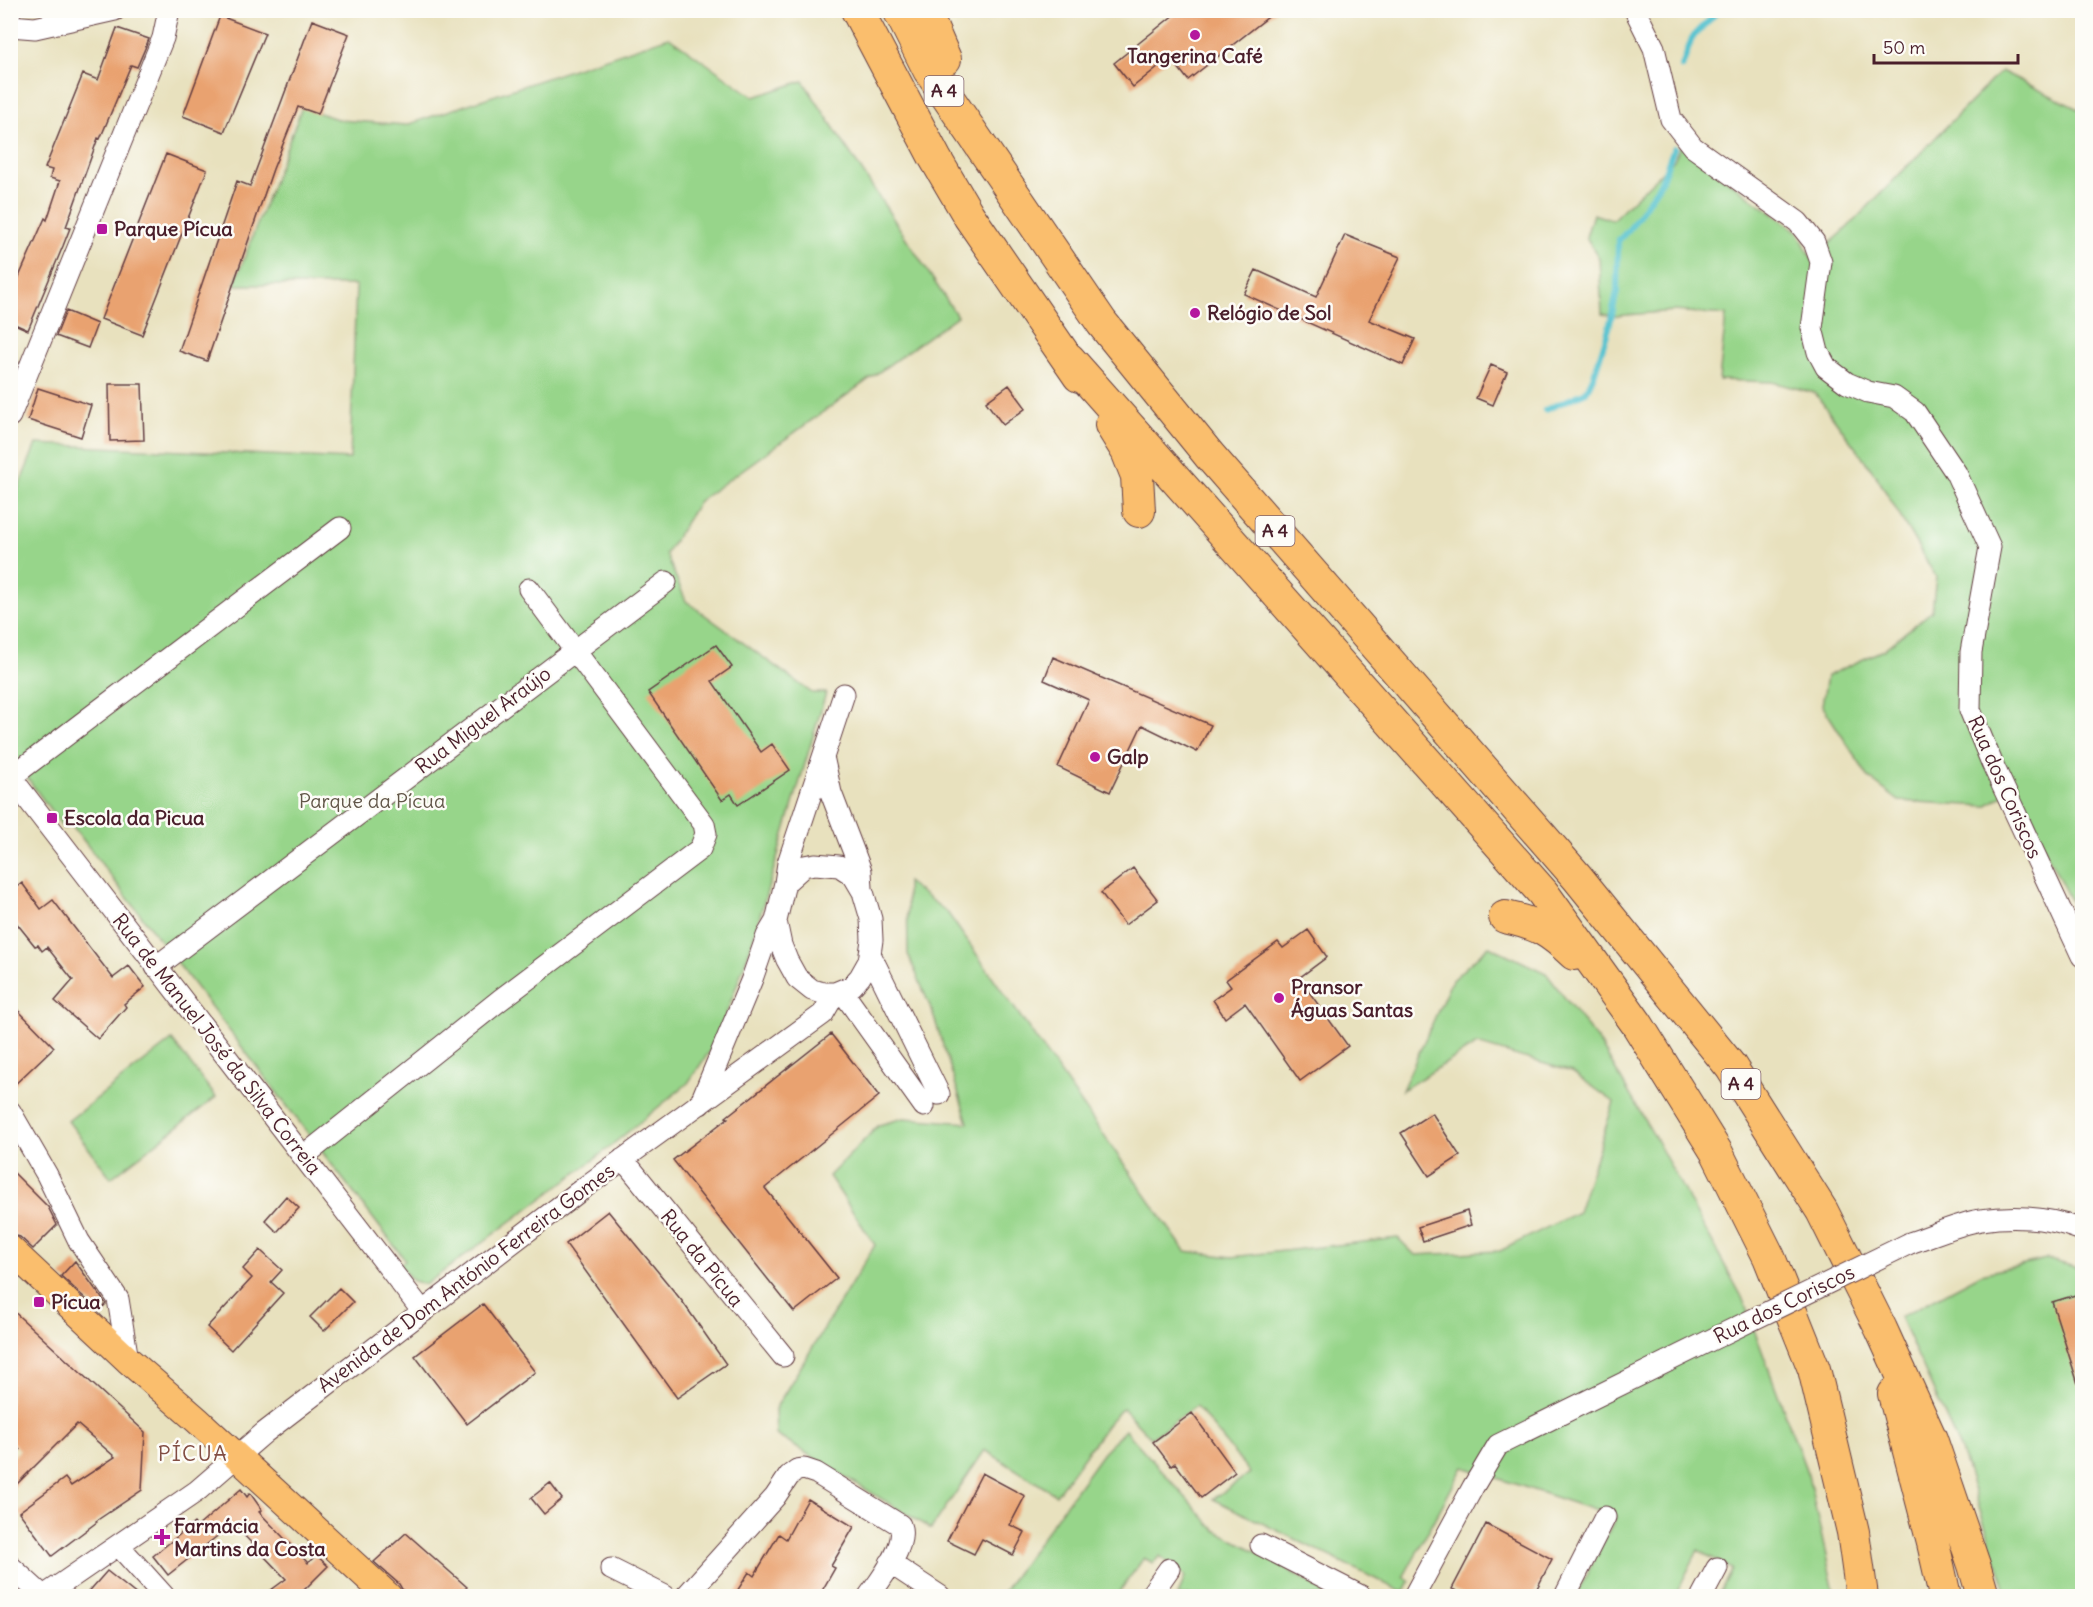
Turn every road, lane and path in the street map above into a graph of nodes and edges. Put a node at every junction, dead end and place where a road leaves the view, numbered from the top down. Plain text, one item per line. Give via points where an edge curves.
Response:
1 (115, 10) edge
2 (169, 10) edge
3 (857, 10) edge
4 (899, 10) edge
5 (924, 10) edge
6 (1635, 10) edge
7 (10, 26) edge
8 (995, 167) junction
9 (1069, 359) junction
10 (10, 416) edge
11 (1139, 511) dead end
12 (340, 528) dead end
13 (666, 582) dead end
14 (529, 590) dead end
15 (575, 650) junction
16 (844, 694) dead end
17 (824, 759) junction
18 (11, 777) edge
19 (785, 884) junction
20 (863, 892) junction
21 (1505, 917) dead end
22 (776, 921) junction
23 (870, 954) junction
24 (2082, 956) edge
25 (156, 967) junction
26 (839, 992) junction
27 (1637, 1024) junction
28 (699, 1105) junction
29 (10, 1111) edge
30 (304, 1156) junction
31 (622, 1159) junction
32 (2082, 1230) edge
33 (10, 1248) edge
34 (423, 1312) junction
35 (1873, 1312) junction
36 (783, 1356) dead end
37 (128, 1360) junction
38 (236, 1456) junction
39 (1605, 1517) dead end
40 (1261, 1545) dead end
41 (119, 1546) junction
42 (890, 1563) junction
43 (10, 1566) edge
44 (1717, 1568) dead end
45 (611, 1569) dead end
46 (1169, 1569) dead end
47 (163, 1595) edge
48 (44, 1596) edge
49 (388, 1596) edge
50 (665, 1596) edge
51 (686, 1596) edge
52 (869, 1596) edge
53 (940, 1596) edge
54 (1150, 1596) edge
55 (1361, 1596) edge
56 (1414, 1596) edge
57 (1565, 1596) edge
58 (1702, 1596) edge
59 (1862, 1596) edge
60 (1945, 1596) edge
61 (1983, 1596) edge

1 - 7 street via 36,28
2 - 10 street via 163,38
3 - 9 highway, A 4 via 969,216
4 - 8 highway, A 4 via 929,70
5 - 8 highway
6 - 24 street, Rua dos Coriscos via 1654,48 1671,119 1693,147 1798,222 1814,242 1821,262 1812,328 1826,367 1847,383 1894,397 1915,412 1956,473 1990,547 1971,652 1970,710
8 - 35 highway, A 4 via 1102,323 1209,455 1577,877 1731,1067 1821,1211
9 - 11 highway via 1127,451 1137,476
9 - 27 highway, A 4 via 1543,893
12 - 18 street
13 - 15 street, Rua Miguel Araújo
14 - 15 street
15 - 25 street, Rua Miguel Araújo
15 - 30 street via 704,824 706,834 700,849 500,1000
16 - 17 street, Avenida de Dom António Ferreira Gomes
17 - 19 street, Avenida de Dom António Ferreira Gomes via 788,863
17 - 20 street, Avenida de Dom António Ferreira Gomes via 831,793 861,871
18 - 25 street, Rua de Manuel José da Silva Correia
19 - 20 street, Avenida de Dom António Ferreira Gomes via 804,866 826,864 839,866 853,875
19 - 22 street, Avenida de Dom António Ferreira Gomes
20 - 23 street, Avenida de Dom António Ferreira Gomes via 871,919
21 - 27 highway via 1529,922 1554,934 1576,956 1616,1010
22 - 26 street, Avenida de Dom António Ferreira Gomes via 781,945 797,978 812,990
22 - 28 street, Avenida de Dom António Ferreira Gomes
23 - 26 street, Avenida de Dom António Ferreira Gomes via 860,977
23 - 26 street via 932,1100
25 - 30 street, Rua de Manuel José da Silva Correia
26 - 28 street, Avenida de Dom António Ferreira Gomes via 823,1014
27 - 59 highway, A 4 via 1718,1153 1769,1257 1814,1369 1853,1532
28 - 31 street, Avenida de Dom António Ferreira Gomes
29 - 37 street via 79,1241 118,1299
30 - 34 street, Rua de Manuel José da Silva Correia
31 - 34 street, Avenida de Dom António Ferreira Gomes
31 - 36 street, Rua da Pícua
32 - 56 street, Rua dos Coriscos, bridge via 2062,1222 1980,1220 1910,1244 1498,1444
33 - 37 main road
34 - 38 street, Avenida de Dom António Ferreira Gomes
35 - 60 highway, A 4
35 - 61 highway, A 4 via 1931,1440
37 - 38 main road
38 - 41 street, Avenida de Dom António Ferreira Gomes via 197,1491
38 - 49 main road
39 - 57 street
40 - 55 street
41 - 47 street
41 - 48 street, Avenida de Dom António Ferreira Gomes
42 - 51 street via 900,1546 900,1525 816,1473 797,1470
42 - 52 street
42 - 53 street
43 - 48 street
44 - 58 street
45 - 50 street
46 - 54 street

